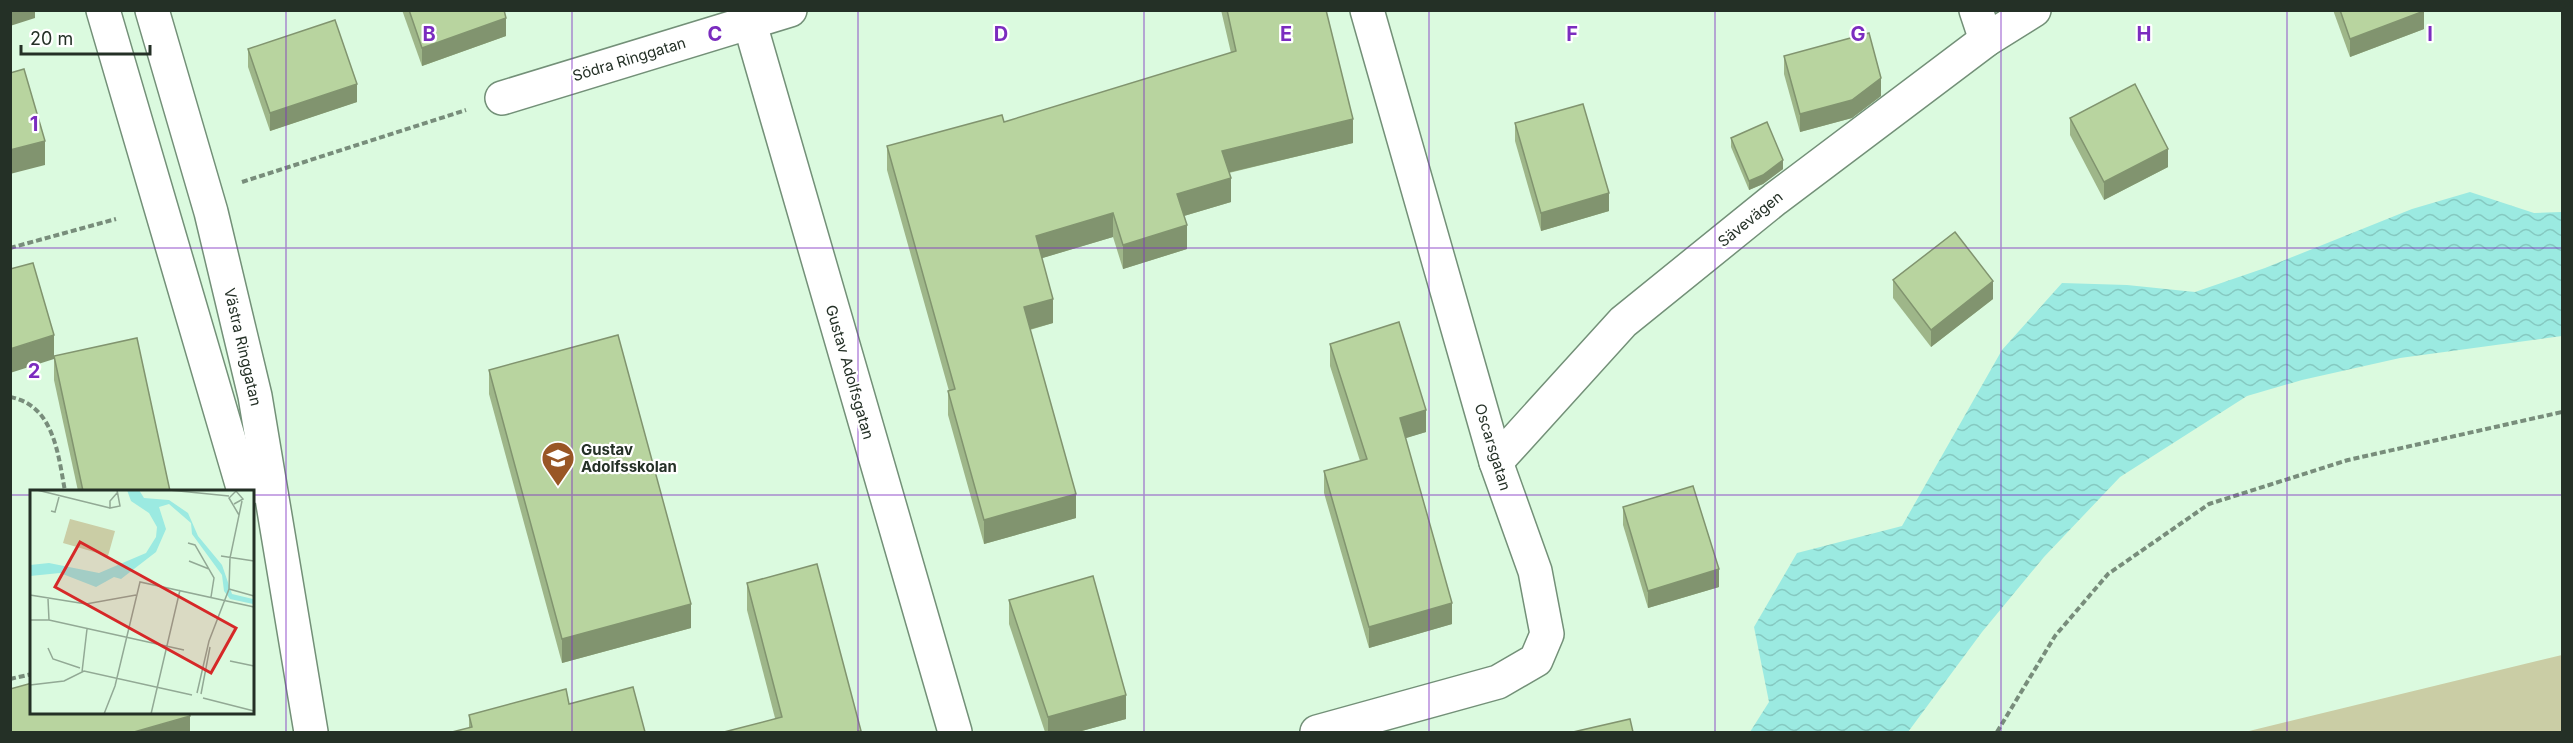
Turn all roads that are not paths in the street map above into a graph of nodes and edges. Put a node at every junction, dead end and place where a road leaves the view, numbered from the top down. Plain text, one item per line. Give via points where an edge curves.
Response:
1 (103, 10) edge
2 (152, 10) edge
3 (790, 10) edge
4 (1367, 10) edge
5 (2034, 10) edge
6 (748, 16) edge
7 (1981, 25) edge
8 (502, 98) road end
9 (1496, 462) junction
10 (244, 490) edge
11 (254, 523) edge
12 (303, 691) junction
13 (311, 732) edge
14 (955, 732) edge
15 (1317, 732) edge

1 - 10 street
2 - 12 street, Västra Ringgatan via 211,212 255,396
3 - 6 street, Södra Ringgatan
4 - 9 street, Oscarsgatan
5 - 7 street, Sävevägen
6 - 8 street, Södra Ringgatan
6 - 14 street, Gustav Adolfsgatan
7 - 9 street, Sävevägen via 1623,322
9 - 15 street, Oscarsgatan via 1535,571 1547,634 1536,660 1498,682
11 - 12 street, Västra Ringgatan
12 - 13 street, Västra Ringgatan

